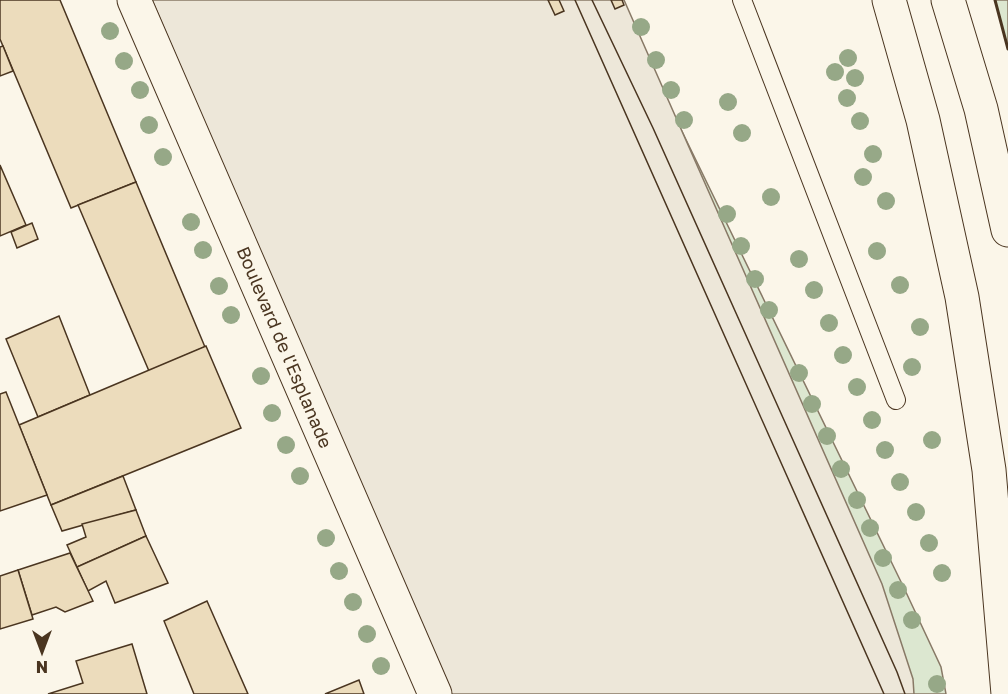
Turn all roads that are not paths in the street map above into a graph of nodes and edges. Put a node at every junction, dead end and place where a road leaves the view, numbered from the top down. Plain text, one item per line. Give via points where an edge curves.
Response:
1 (135, 0) edge
2 (742, 0) edge
3 (888, 0) edge
4 (948, 0) edge
5 (1008, 230) edge
6 (896, 400) dead end
7 (435, 694) edge
8 (1008, 694) edge

1 - 7 main road, Boulevard de l'Esplanade
2 - 6 lane
3 - 8 main road via 923,120 962,297 989,470
4 - 5 main road via 981,109

